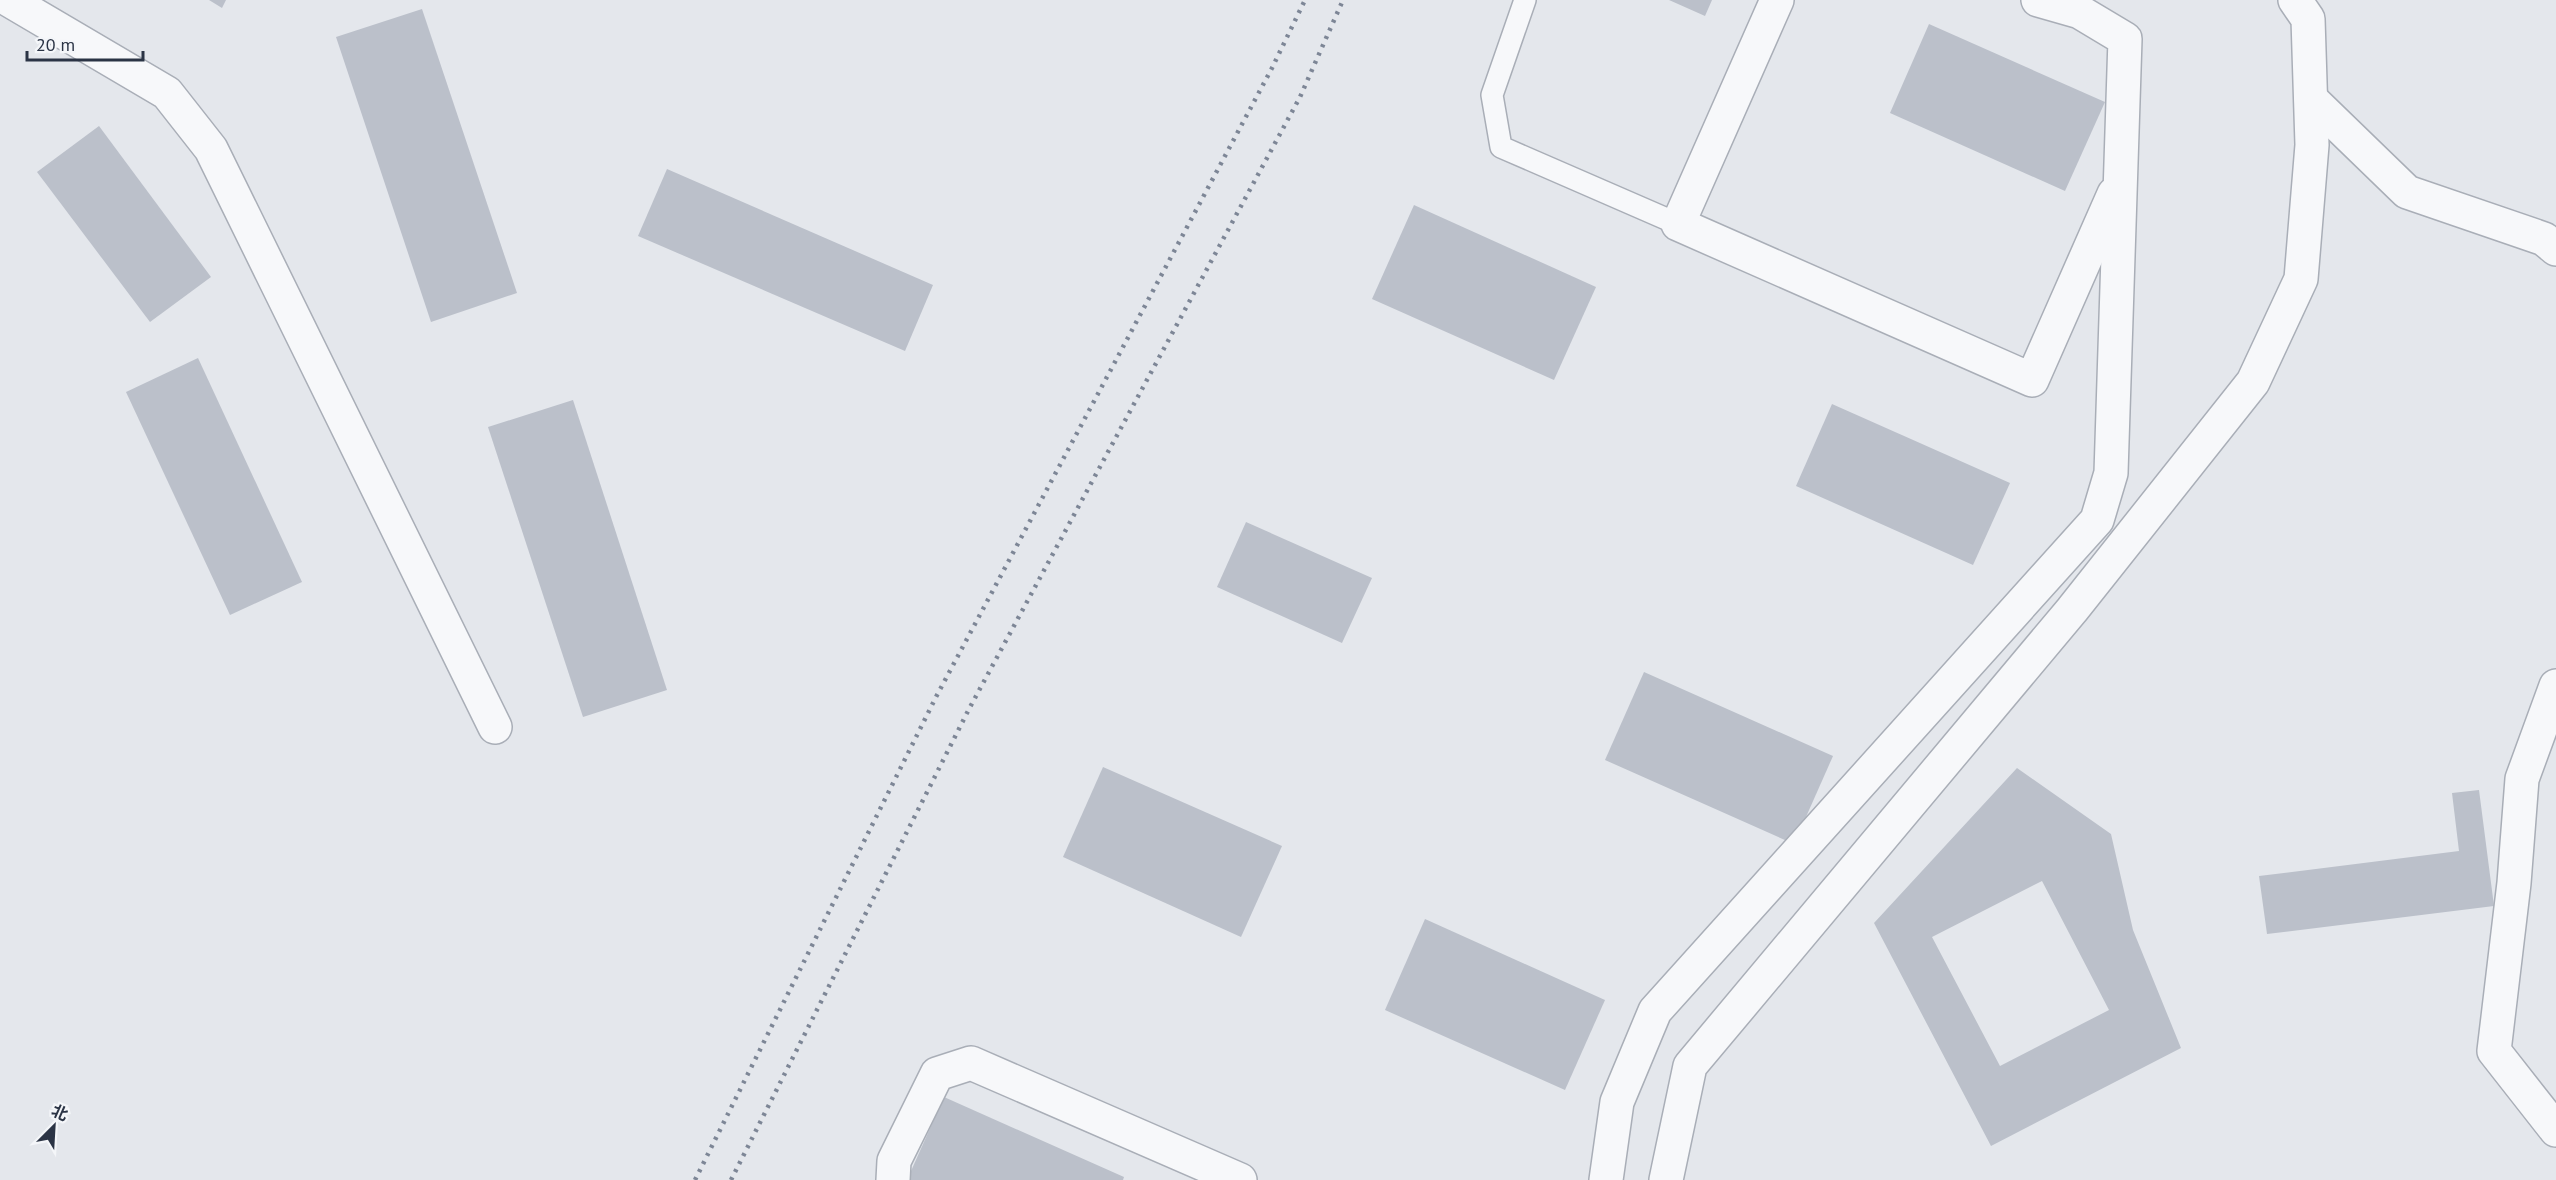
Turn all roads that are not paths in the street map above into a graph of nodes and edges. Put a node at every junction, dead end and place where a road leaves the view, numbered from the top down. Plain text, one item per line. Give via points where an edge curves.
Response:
1 (9, 0) edge
2 (1525, 0) edge
3 (1776, 0) edge
4 (2038, 0) edge
5 (2295, 0) edge
6 (2082, 6) edge
7 (2311, 99) junction
8 (2121, 179) junction
9 (1678, 224) junction
10 (2556, 249) edge
11 (2556, 686) edge
12 (495, 727) dead end
13 (2556, 1130) edge
14 (893, 1180) edge
15 (1240, 1180) edge
16 (1606, 1180) edge
17 (1666, 1180) edge

1 - 12 street via 167,93 211,149
2 - 9 lane via 1492,95 1502,147
3 - 9 street
4 - 6 street
5 - 7 street via 2308,19
6 - 8 street via 2125,39
7 - 10 street via 2407,192 2544,239
7 - 17 street via 2312,146 2301,279 2253,382 2072,610 1690,1066
8 - 9 street via 2032,380
8 - 16 street via 2111,473 2097,520 1655,1011 1617,1102
11 - 13 street via 2522,779 2494,1051
14 - 15 street via 894,1161 937,1074 971,1064

